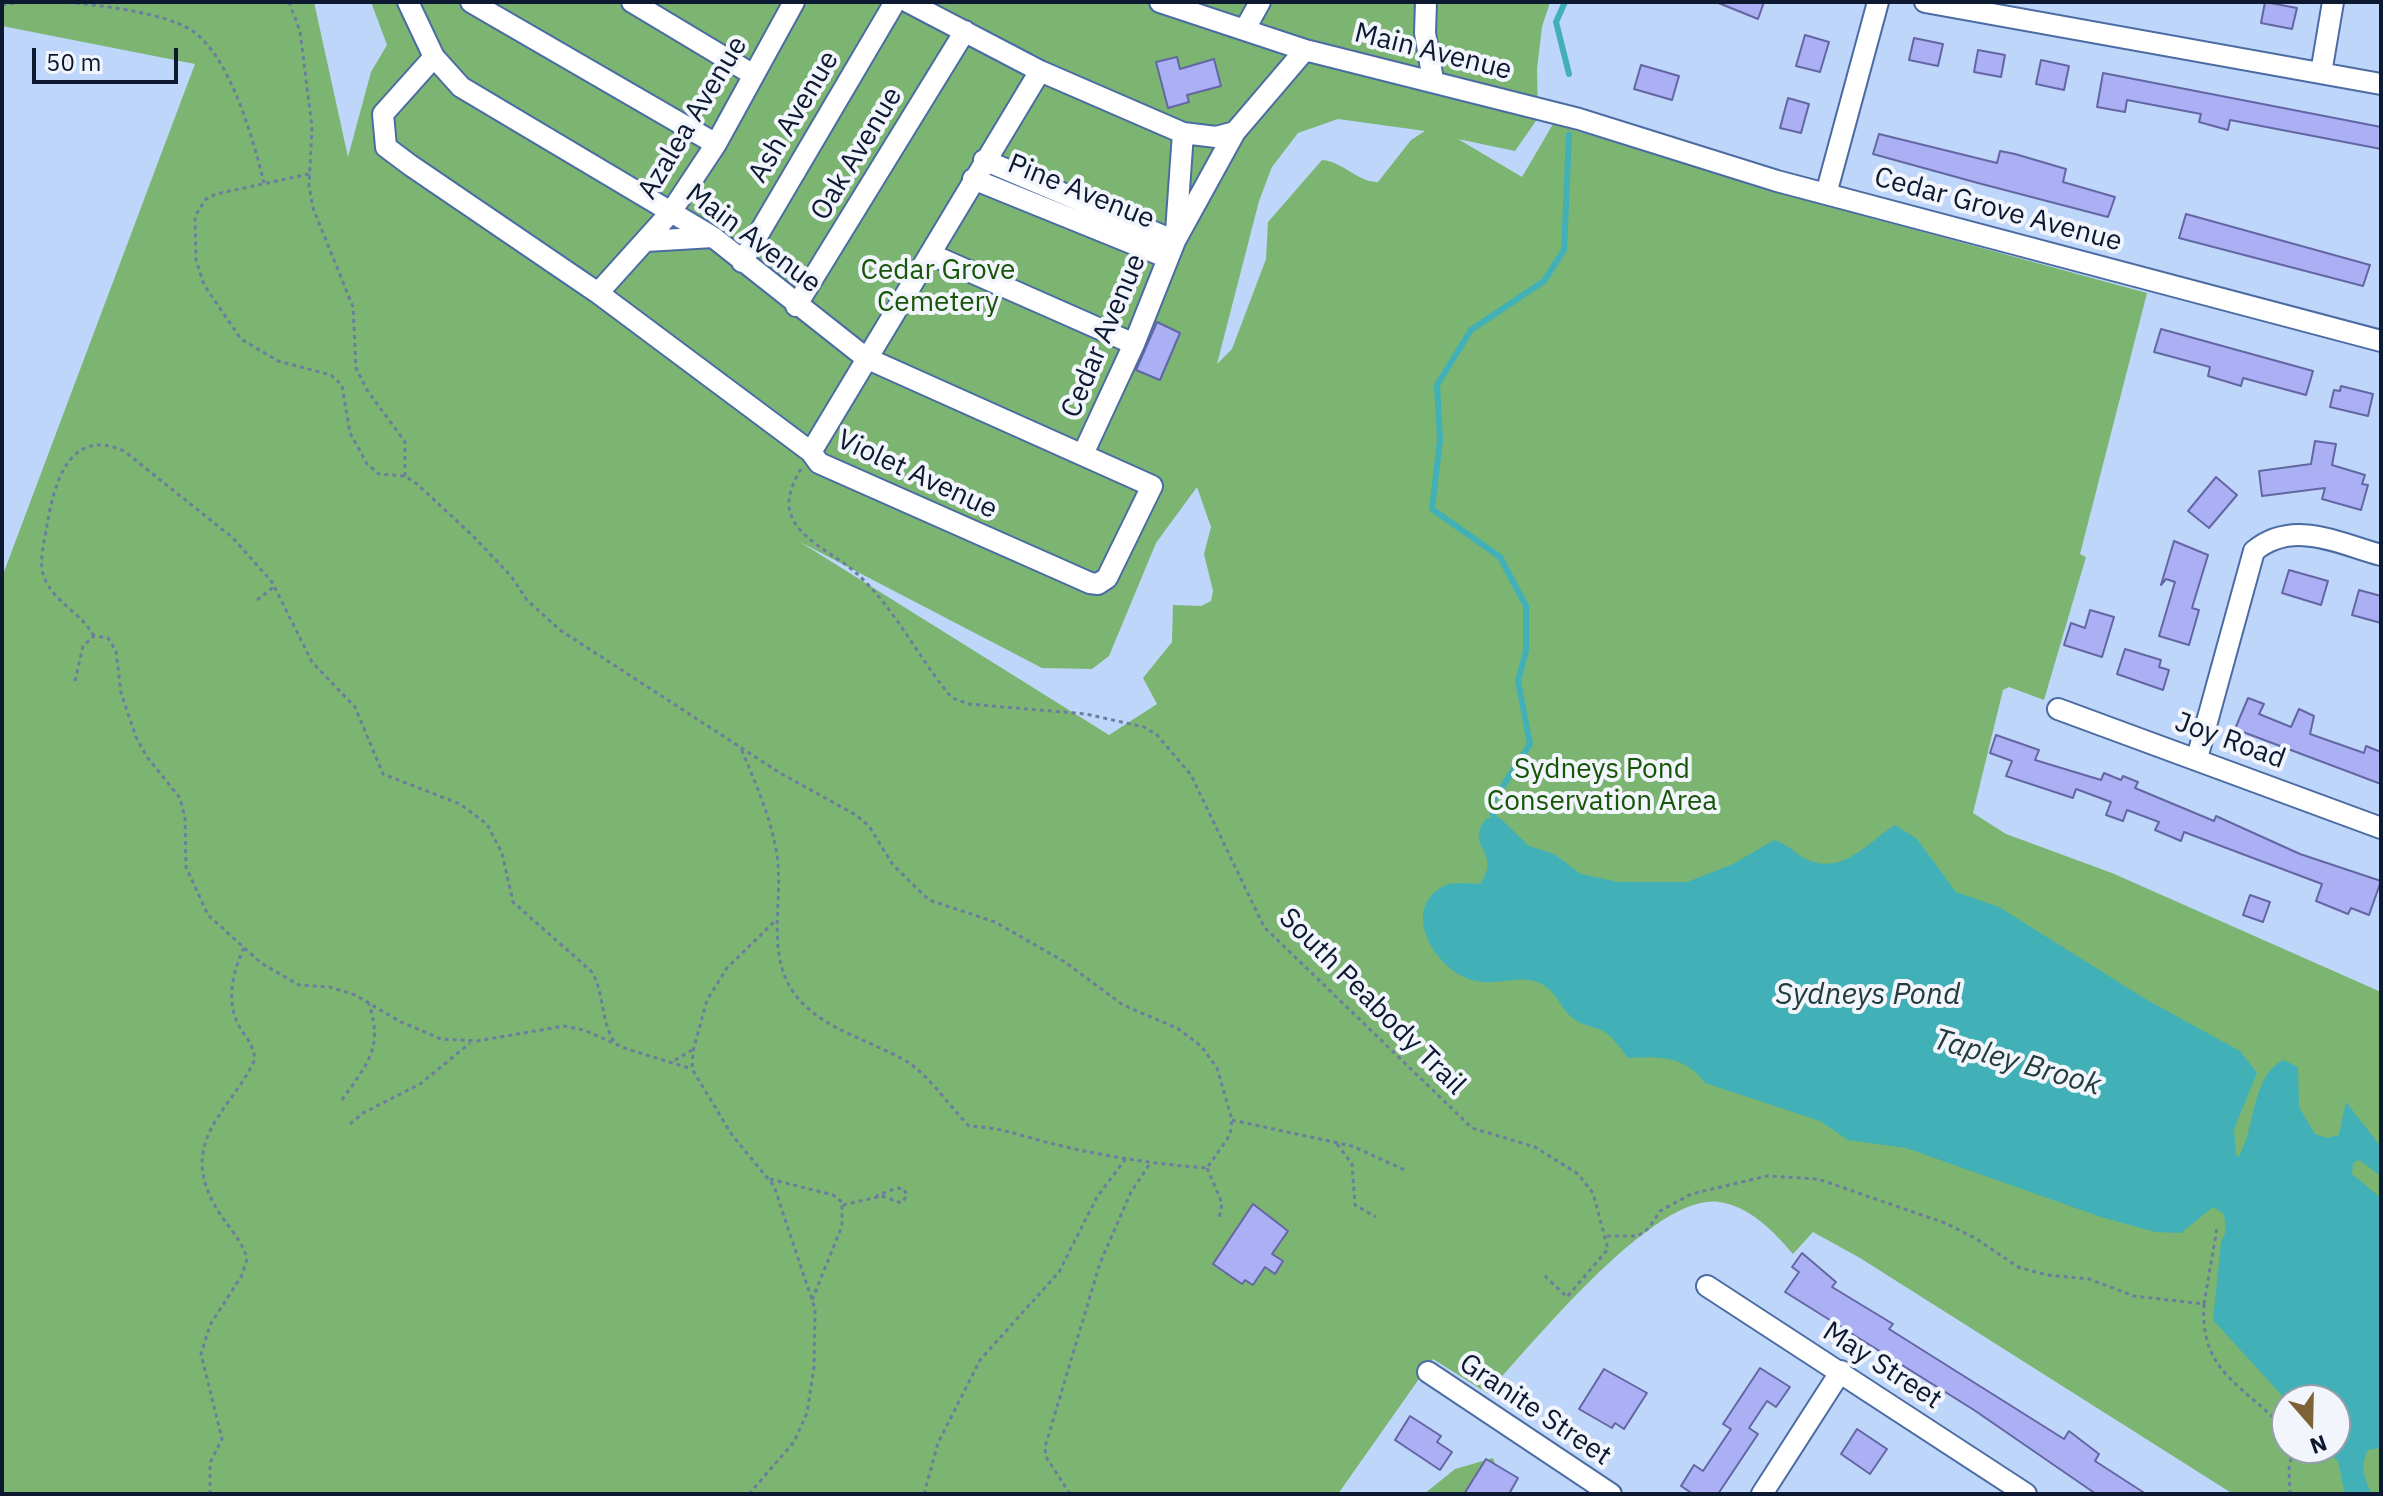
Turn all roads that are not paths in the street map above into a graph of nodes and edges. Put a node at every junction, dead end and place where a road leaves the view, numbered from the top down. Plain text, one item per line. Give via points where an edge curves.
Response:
1 (408, 2) edge
2 (471, 2) edge
3 (632, 2) edge
4 (794, 2) edge
5 (895, 2) edge
6 (908, 2) edge
7 (1260, 2) edge
8 (1426, 2) edge
9 (1878, 2) edge
10 (1925, 2) edge
11 (2333, 2) edge
12 (1168, 3) edge
13 (1245, 29) junction
14 (965, 31) junction
15 (1305, 50) junction
16 (434, 57) junction
17 (1040, 71) junction
18 (2321, 73) junction
19 (752, 74) junction
20 (1433, 80) junction
21 (2381, 84) edge
22 (1602, 126) joint
23 (1235, 132) junction
24 (1183, 133) junction
25 (716, 144) junction
26 (984, 160) junction
27 (973, 179) junction
28 (1826, 194) junction
29 (671, 212) junction
30 (713, 237) junction
31 (646, 241) junction
32 (1172, 250) junction
33 (930, 254) junction
34 (742, 262) junction
35 (598, 293) junction
36 (796, 306) junction
37 (2381, 341) edge
38 (1134, 344) junction
39 (866, 358) junction
40 (811, 452) junction
41 (1083, 454) junction
42 (1152, 486) joint
43 (2381, 555) edge
44 (2058, 709) dead end
45 (2197, 758) junction
46 (2381, 828) edge
47 (1707, 1286) dead end
48 (1841, 1371) junction
49 (1428, 1372) dead end
50 (1611, 1494) edge
51 (1762, 1494) edge
52 (2026, 1494) edge

1 - 16 street, Main Avenue
2 - 25 street
3 - 19 street
4 - 19 street, Azalea Avenue
5 - 34 street, Ash Avenue
6 - 14 street
7 - 13 street
8 - 20 street
9 - 28 street
10 - 18 street
11 - 18 street
12 - 13 street, Main Avenue
13 - 15 street, Main Avenue
14 - 17 street
14 - 36 street, Oak Avenue
15 - 20 street, Main Avenue
15 - 23 street, Cedar Avenue
16 - 29 street, Main Avenue via 461,87
16 - 35 street, Violet Avenue via 383,114 386,147
17 - 24 street
17 - 26 street
18 - 21 street
19 - 25 street, Azalea Avenue
20 - 22 street, Main Avenue
22 - 28 street, Cedar Grove Avenue
23 - 24 street via 1216,137
23 - 32 street, Cedar Avenue
24 - 32 street, Cedar Avenue
25 - 29 street, Azalea Avenue
26 - 27 street
26 - 32 street, Pine Avenue
27 - 32 street, Pine Avenue
27 - 33 street
28 - 37 street, Cedar Grove Avenue
29 - 30 street, Main Avenue
29 - 31 street, Azalea Avenue
30 - 31 street
30 - 34 street, Main Avenue
31 - 35 street, Azalea Avenue
32 - 38 street, Cedar Avenue
33 - 38 street
33 - 39 street
34 - 36 street, Main Avenue
35 - 40 street, Violet Avenue
36 - 39 street, Main Avenue
38 - 41 street, Cedar Avenue
39 - 40 street
39 - 41 street, Main Avenue
40 - 42 street, Violet Avenue via 816,462 847,477 1092,584 1107,578
41 - 42 street, Main Avenue
43 - 45 street via 2294,533 2269,539 2254,551
44 - 45 street, Joy Road
45 - 46 street, Joy Road
47 - 48 street, May Street
48 - 51 street
48 - 52 street, May Street
49 - 50 street, Granite Street

